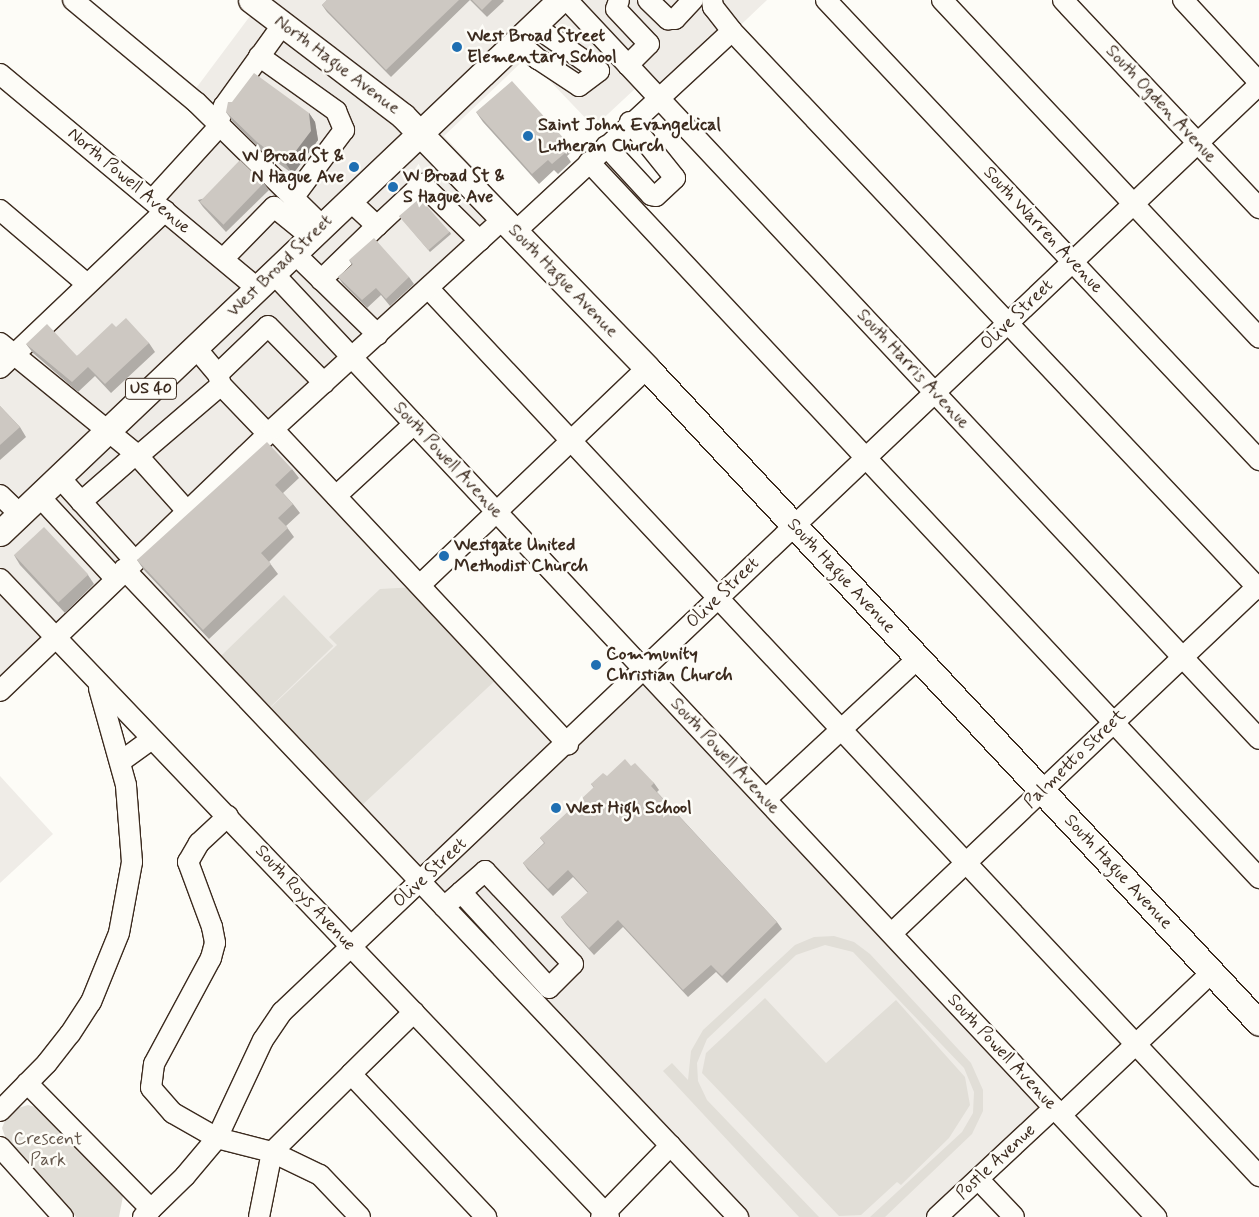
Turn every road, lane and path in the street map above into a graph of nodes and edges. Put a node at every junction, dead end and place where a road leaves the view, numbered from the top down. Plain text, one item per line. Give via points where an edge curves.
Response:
1 (73, 0) edge
2 (251, 0) edge
3 (560, 0) edge
4 (567, 0) edge
5 (619, 0) edge
6 (648, 0) edge
7 (693, 0) edge
8 (712, 0) edge
9 (826, 0) edge
10 (942, 0) edge
11 (1063, 0) edge
12 (1183, 0) edge
13 (283, 24) junction
14 (732, 31) junction
15 (525, 33) junction
16 (602, 37) junction
17 (259, 56) junction
18 (628, 65) junction
19 (0, 74) edge
20 (1259, 83) edge
21 (658, 96) junction
22 (630, 122) junction
23 (218, 124) junction
24 (420, 133) junction
25 (1198, 143) junction
26 (606, 146) junction
27 (589, 162) junction
28 (294, 198) junction
29 (350, 200) junction
30 (1134, 204) junction
31 (159, 206) junction
32 (1259, 208) edge
33 (0, 210) edge
34 (509, 225) junction
35 (377, 226) junction
36 (309, 239) junction
37 (480, 241) junction
38 (223, 259) junction
39 (1073, 262) junction
40 (265, 280) junction
41 (321, 280) junction
42 (87, 284) junction
43 (429, 289) junction
44 (1009, 323) junction
45 (378, 335) junction
46 (1259, 338) edge
47 (195, 347) junction
48 (5, 355) edge
49 (352, 358) junction
50 (646, 368) junction
51 (220, 380) junction
52 (324, 383) junction
53 (936, 393) junction
54 (414, 424) junction
55 (107, 432) junction
56 (271, 432) junction
57 (572, 440) junction
58 (137, 455) junction
59 (866, 459) junction
60 (1259, 460) edge
61 (59, 477) junction
62 (0, 495) edge
63 (39, 496) junction
64 (336, 496) junction
65 (82, 502) junction
66 (186, 511) junction
67 (496, 511) junction
68 (20, 514) junction
69 (101, 524) junction
70 (794, 526) junction
71 (0, 533) edge
72 (82, 543) junction
73 (125, 569) junction
74 (0, 579) edge
75 (420, 585) junction
76 (1258, 587) edge
77 (719, 597) junction
78 (55, 636) junction
79 (1183, 657) junction
80 (918, 658) junction
81 (644, 670) junction
82 (98, 683) junction
83 (0, 691) edge
84 (1114, 723) junction
85 (843, 729) junction
86 (1259, 738) edge
87 (152, 739) junction
88 (568, 744) junction
89 (120, 762) junction
90 (1042, 791) junction
91 (766, 799) junction
92 (228, 816) junction
93 (968, 862) junction
94 (1259, 878) edge
95 (420, 882) junction
96 (461, 892) junction
97 (444, 907) junction
98 (892, 933) junction
99 (351, 947) junction
100 (1212, 972) junction
101 (542, 994) junction
102 (414, 1012) junction
103 (1259, 1022) edge
104 (1137, 1044) junction
105 (351, 1074) junction
106 (27, 1084) junction
107 (2, 1106) edge
108 (1057, 1111) junction
109 (217, 1138) junction
110 (671, 1145) junction
111 (0, 1147) edge
112 (272, 1152) junction
113 (1259, 1176) edge
114 (978, 1179) junction
115 (147, 1213) edge
116 (605, 1215) edge
117 (63, 1217) edge
118 (259, 1217) edge
119 (360, 1217) edge
120 (486, 1217) edge
121 (738, 1217) edge
122 (937, 1217) edge
123 (1014, 1217) edge
124 (1156, 1217) edge

1 - 23 street
2 - 13 main road, North Hague Avenue
3 - 15 main road, West Broad Street / US 40
4 - 16 street, South Harris Avenue
5 - 18 street via 616,8 649,44
6 - 7 street via 668,19 675,19
8 - 14 street via 713,7
9 - 39 street, South Warren Avenue
10 - 30 street
11 - 25 street, South Ogden Avenue
12 - 20 street
13 - 17 street
13 - 24 main road, North Hague Avenue via 360,80
14 - 21 street
14 - 44 street
15 - 16 street via 566,62
15 - 24 main road, West Broad Street / US 40
16 - 18 street, South Harris Avenue
17 - 23 street via 224,106
17 - 28 street via 336,111 344,130
18 - 21 street, South Harris Avenue
19 - 31 street, North Powell Avenue
20 - 25 street, Olive Street
21 - 22 street
21 - 53 street, South Harris Avenue
22 - 26 street
22 - 26 street via 675,178 656,196 652,195
23 - 28 street
23 - 31 street
24 - 29 main road, West Broad Street / US 40
24 - 34 main road, South Hague Avenue
25 - 30 street, Olive Street
25 - 32 street, South Ogden Avenue
26 - 27 street
27 - 34 street
27 - 59 street
28 - 36 street
29 - 35 street
29 - 36 main road, West Broad Street / US 40
30 - 39 street, Olive Street
30 - 46 street
31 - 38 street, North Powell Avenue
31 - 42 street
33 - 42 street
34 - 37 street
34 - 50 main road, South Hague Avenue
35 - 37 street via 422,184
35 - 41 street
36 - 38 street via 274,207
36 - 40 main road, West Broad Street / US 40
36 - 41 street
37 - 43 street
38 - 40 street, North Powell Avenue
39 - 44 street, Olive Street
39 - 60 street, South Warren Avenue
40 - 47 main road, West Broad Street / US 40
40 - 49 street, South Powell Avenue
41 - 45 street
42 - 48 street
43 - 45 street
43 - 57 street
44 - 53 street, Olive Street
44 - 76 street
45 - 49 street
47 - 51 street
47 - 55 main road, West Broad Street / US 40
48 - 55 street
49 - 52 street
49 - 54 street, South Powell Avenue
50 - 57 street
50 - 70 main road, South Hague Avenue
51 - 52 street via 268,326
51 - 56 street
51 - 58 street
52 - 56 street
53 - 59 street, Olive Street
53 - 79 street, South Harris Avenue
54 - 64 street
54 - 67 street, South Powell Avenue
55 - 58 street
55 - 61 main road, West Broad Street / US 40
56 - 64 street
56 - 66 street
57 - 67 street
57 - 77 street
58 - 65 street
58 - 66 street
59 - 70 street, Olive Street
59 - 84 street
61 - 63 main road, West Broad Street / US 40
61 - 65 street
62 - 68 street
63 - 68 main road, West Broad Street / US 40
63 - 72 street
64 - 75 street
65 - 69 street
66 - 73 street
67 - 75 street
67 - 81 street, South Powell Avenue
68 - 71 main road, West Broad Street / US 40
69 - 72 street
69 - 73 street
70 - 77 street, Olive Street
70 - 80 main road, South Hague Avenue
72 - 73 street
73 - 78 street
73 - 95 street
74 - 78 street, South Roys Avenue
75 - 88 street
76 - 79 street, Palmetto Street
77 - 81 street, Olive Street
77 - 85 street
78 - 82 street, South Roys Avenue
78 - 83 street
79 - 84 street, Palmetto Street
79 - 86 street, South Harris Avenue
80 - 85 street
80 - 90 main road, South Hague Avenue
81 - 88 street, Olive Street
81 - 91 street, South Powell Avenue
82 - 87 street, South Roys Avenue
82 - 89 street
84 - 90 street, Palmetto Street
84 - 94 street
85 - 91 street
85 - 93 street
87 - 89 street
87 - 92 street, South Roys Avenue
88 - 95 street, Olive Street
89 - 106 street via 126,785 132,862 120,933 91,1002 59,1049
90 - 93 street, Palmetto Street
90 - 100 main road, South Hague Avenue
91 - 98 street, South Powell Avenue
92 - 99 street, South Roys Avenue
92 - 109 street via 199,843 188,862 215,943 211,958 150,1077 151,1088 158,1100 173,1113
93 - 98 street, Palmetto Street
93 - 104 street
95 - 97 street
95 - 99 street, Olive Street
96 - 97 street
96 - 101 street
96 - 101 street via 485,871 573,964
97 - 101 street
98 - 108 street, South Powell Avenue
99 - 102 street, South Roys Avenue
99 - 109 street, Olive Street via 282,1012 263,1040
100 - 103 main road, South Hague Avenue
100 - 104 street, Postle Avenue
101 - 110 street
102 - 105 street
102 - 116 street, South Roys Avenue
104 - 108 street, Postle Avenue
104 - 113 street
105 - 112 street
105 - 120 street
106 - 107 street
106 - 115 street
108 - 114 street, Postle Avenue
108 - 124 street, South Powell Avenue
109 - 112 street
109 - 115 street, Olive Street via 185,1176
110 - 116 street
110 - 121 street
111 - 117 street
112 - 118 street
112 - 119 street via 320,1175
114 - 122 street, Postle Avenue
114 - 123 street

